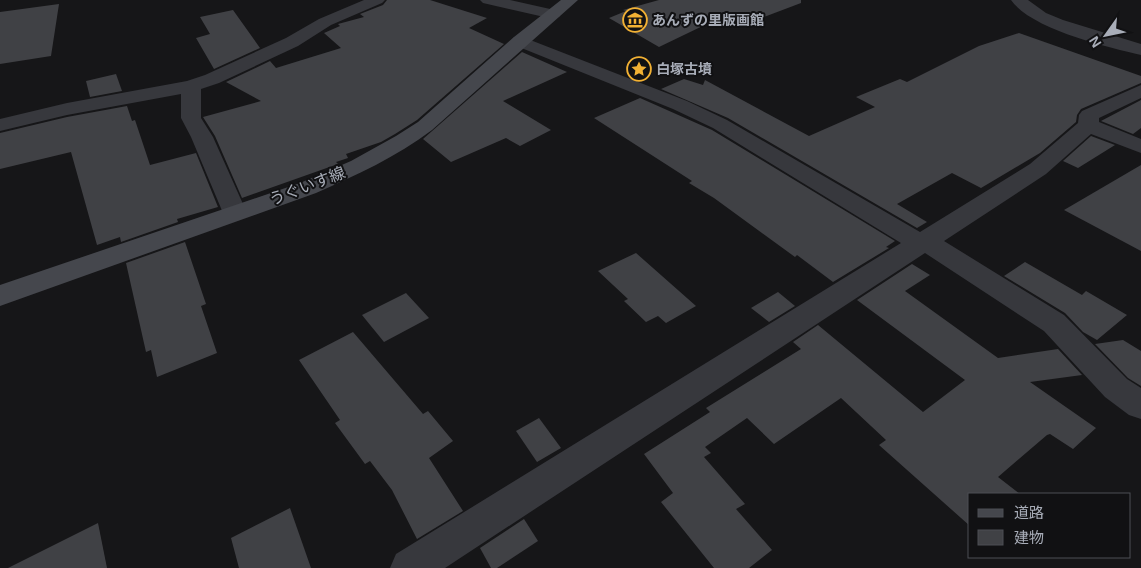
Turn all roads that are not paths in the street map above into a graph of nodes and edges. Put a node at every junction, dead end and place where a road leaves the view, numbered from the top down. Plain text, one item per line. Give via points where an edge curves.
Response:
1 (376, 0) edge
2 (488, 0) edge
3 (1019, 0) edge
4 (561, 7) edge
5 (520, 41) junction
6 (1141, 50) edge
7 (191, 86) junction
8 (1141, 91) edge
9 (0, 125) edge
10 (1088, 125) junction
11 (1141, 147) edge
12 (235, 213) junction
13 (920, 242) junction
14 (0, 296) edge
15 (1141, 405) edge
16 (410, 568) edge

1 - 7 street via 325,22 237,68
2 - 4 street
3 - 6 street via 1044,18
4 - 5 street, うぐいす線
5 - 12 street, うぐいす線 via 404,141 359,166 308,188
5 - 13 street via 720,124
7 - 9 street
7 - 12 street via 191,118
8 - 10 street via 1088,115
10 - 11 street
10 - 13 street via 1038,169
12 - 14 street, うぐいす線
13 - 15 street via 937,248 1054,323 1116,388
13 - 16 street

